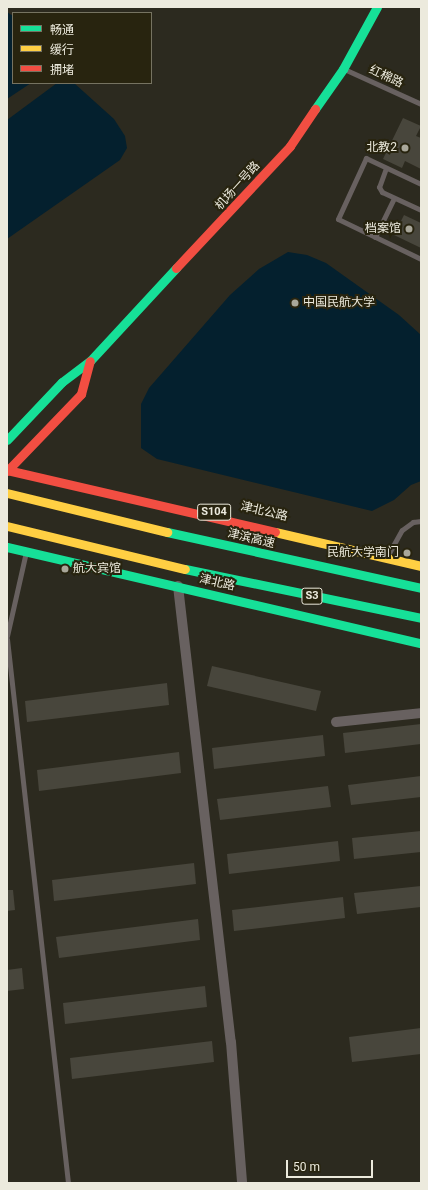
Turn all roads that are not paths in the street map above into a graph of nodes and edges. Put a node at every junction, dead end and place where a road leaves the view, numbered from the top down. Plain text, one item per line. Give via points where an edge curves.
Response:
1 (377, 7) edge
2 (343, 69) junction
3 (421, 104) edge
4 (386, 168) junction
5 (421, 184) edge
6 (394, 198) junction
7 (421, 210) edge
8 (375, 237) junction
9 (421, 259) edge
10 (90, 361) junction
11 (7, 440) edge
12 (8, 469) edge
13 (7, 493) edge
14 (421, 521) edge
15 (7, 526) edge
16 (7, 547) edge
17 (26, 551) junction
18 (389, 553) junction
19 (421, 560) edge
20 (421, 566) edge
21 (178, 586) junction
22 (421, 588) edge
23 (421, 618) edge
24 (7, 638) edge
25 (421, 643) edge
26 (421, 713) edge
27 (336, 722) dead end
28 (68, 1183) edge
29 (242, 1183) edge

1 - 2 main road, 机场一号路
2 - 3 lane, 红棉路
2 - 10 main road, 机场一号路 via 290,146
4 - 5 lane
4 - 6 lane via 379,187 382,192
4 - 8 lane via 366,158 338,219
6 - 7 lane
6 - 8 lane
8 - 9 lane
10 - 11 main road, 机场一号路 via 62,382
10 - 12 main road, 机场一号路 via 81,394
12 - 18 main road, 津北公路 / S104
12 - 20 main road, 津北公路 / S104
13 - 22 main road, 津滨高速 via 211,542
14 - 18 lane via 413,522 402,530
15 - 23 main road, S3 via 204,573
16 - 17 main road, 津北路
17 - 21 main road, 津北路
17 - 24 lane
18 - 19 main road, 津北公路 / S104
21 - 25 main road, 津北路
21 - 29 street via 231,1042
24 - 28 lane
26 - 27 street

